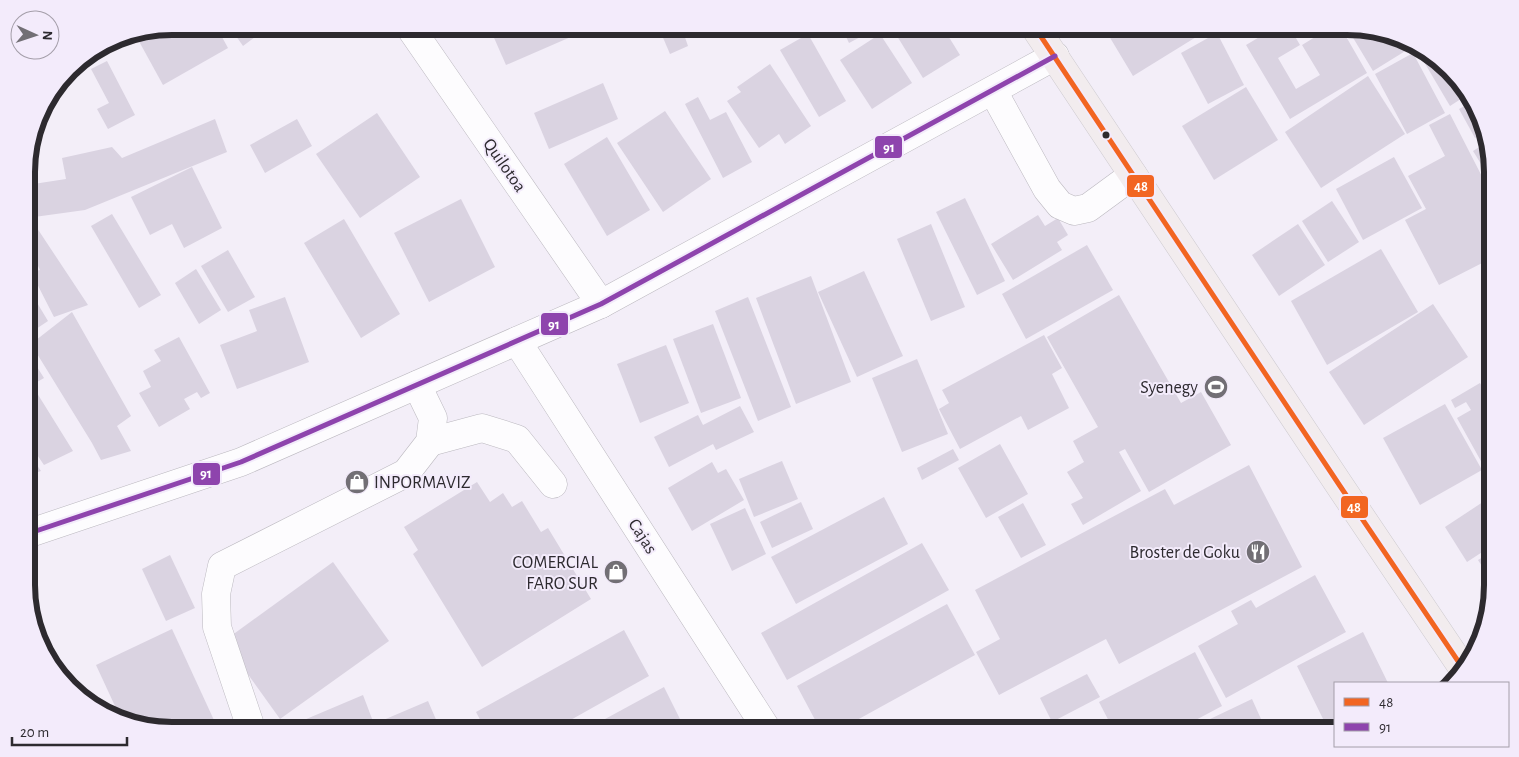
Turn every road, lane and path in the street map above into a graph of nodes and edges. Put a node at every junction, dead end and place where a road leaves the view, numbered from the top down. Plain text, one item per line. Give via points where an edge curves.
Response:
1 (415, 35) edge
2 (1040, 35) edge
3 (1055, 56) junction
4 (993, 91) junction
5 (1133, 175) junction
6 (600, 304) junction
7 (517, 341) junction
8 (417, 385) junction
9 (430, 442) junction
10 (553, 484) dead end
11 (35, 531) edge
12 (1460, 663) edge
13 (249, 722) edge
14 (762, 722) edge

1 - 6 street, Quilotoa
2 - 3 main road
3 - 4 street
3 - 5 main road
4 - 5 street via 1047,189 1060,205 1074,211 1088,208
4 - 6 street
5 - 12 main road
6 - 7 street
7 - 8 street
7 - 14 street, Cajas
8 - 9 street via 433,418
8 - 11 street via 241,462
9 - 10 street via 482,428 517,439
9 - 13 street via 406,473 222,566 216,594 217,627

